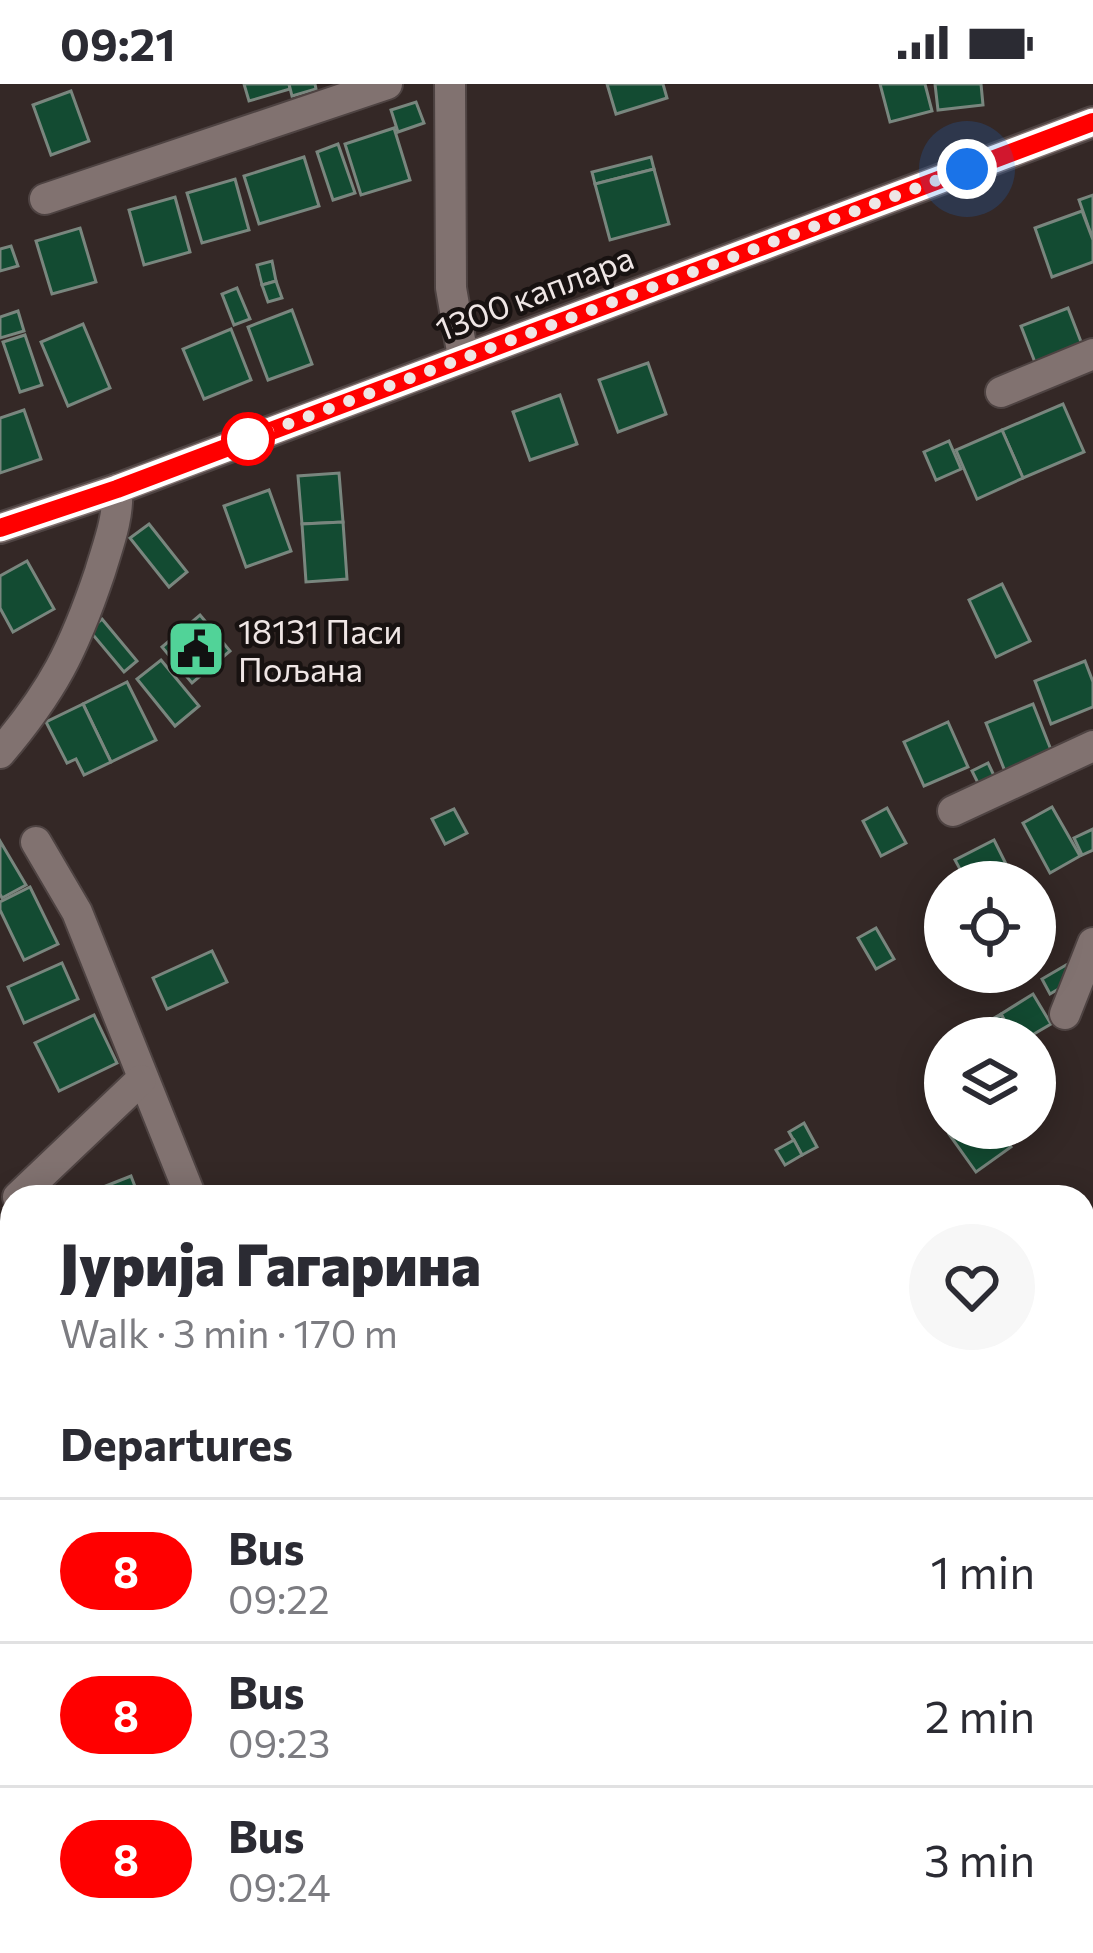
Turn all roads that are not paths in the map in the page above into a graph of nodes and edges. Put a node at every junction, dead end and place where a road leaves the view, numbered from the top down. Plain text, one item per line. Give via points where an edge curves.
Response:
1 (387, 84) edge
2 (450, 84) edge
3 (1093, 122) edge
4 (45, 199) dead end
5 (1093, 354) edge
6 (463, 357) junction
7 (1000, 392) dead end
8 (117, 489) junction
9 (0, 528) edge
10 (1093, 746) edge
11 (0, 753) edge
12 (953, 811) dead end
13 (36, 842) dead end
14 (1093, 943) edge
15 (1065, 1013) dead end
16 (141, 1080) junction
17 (31, 1185) edge
18 (186, 1185) edge

1 - 4 street
2 - 6 street via 451,289
3 - 6 street, 1300 каплара
5 - 7 street
6 - 8 street, 1300 каплара
8 - 9 street, 1300 каплара
8 - 11 street via 109,544 80,632 45,698
10 - 12 street
13 - 16 street via 77,912
14 - 15 street
16 - 17 street
16 - 18 street

